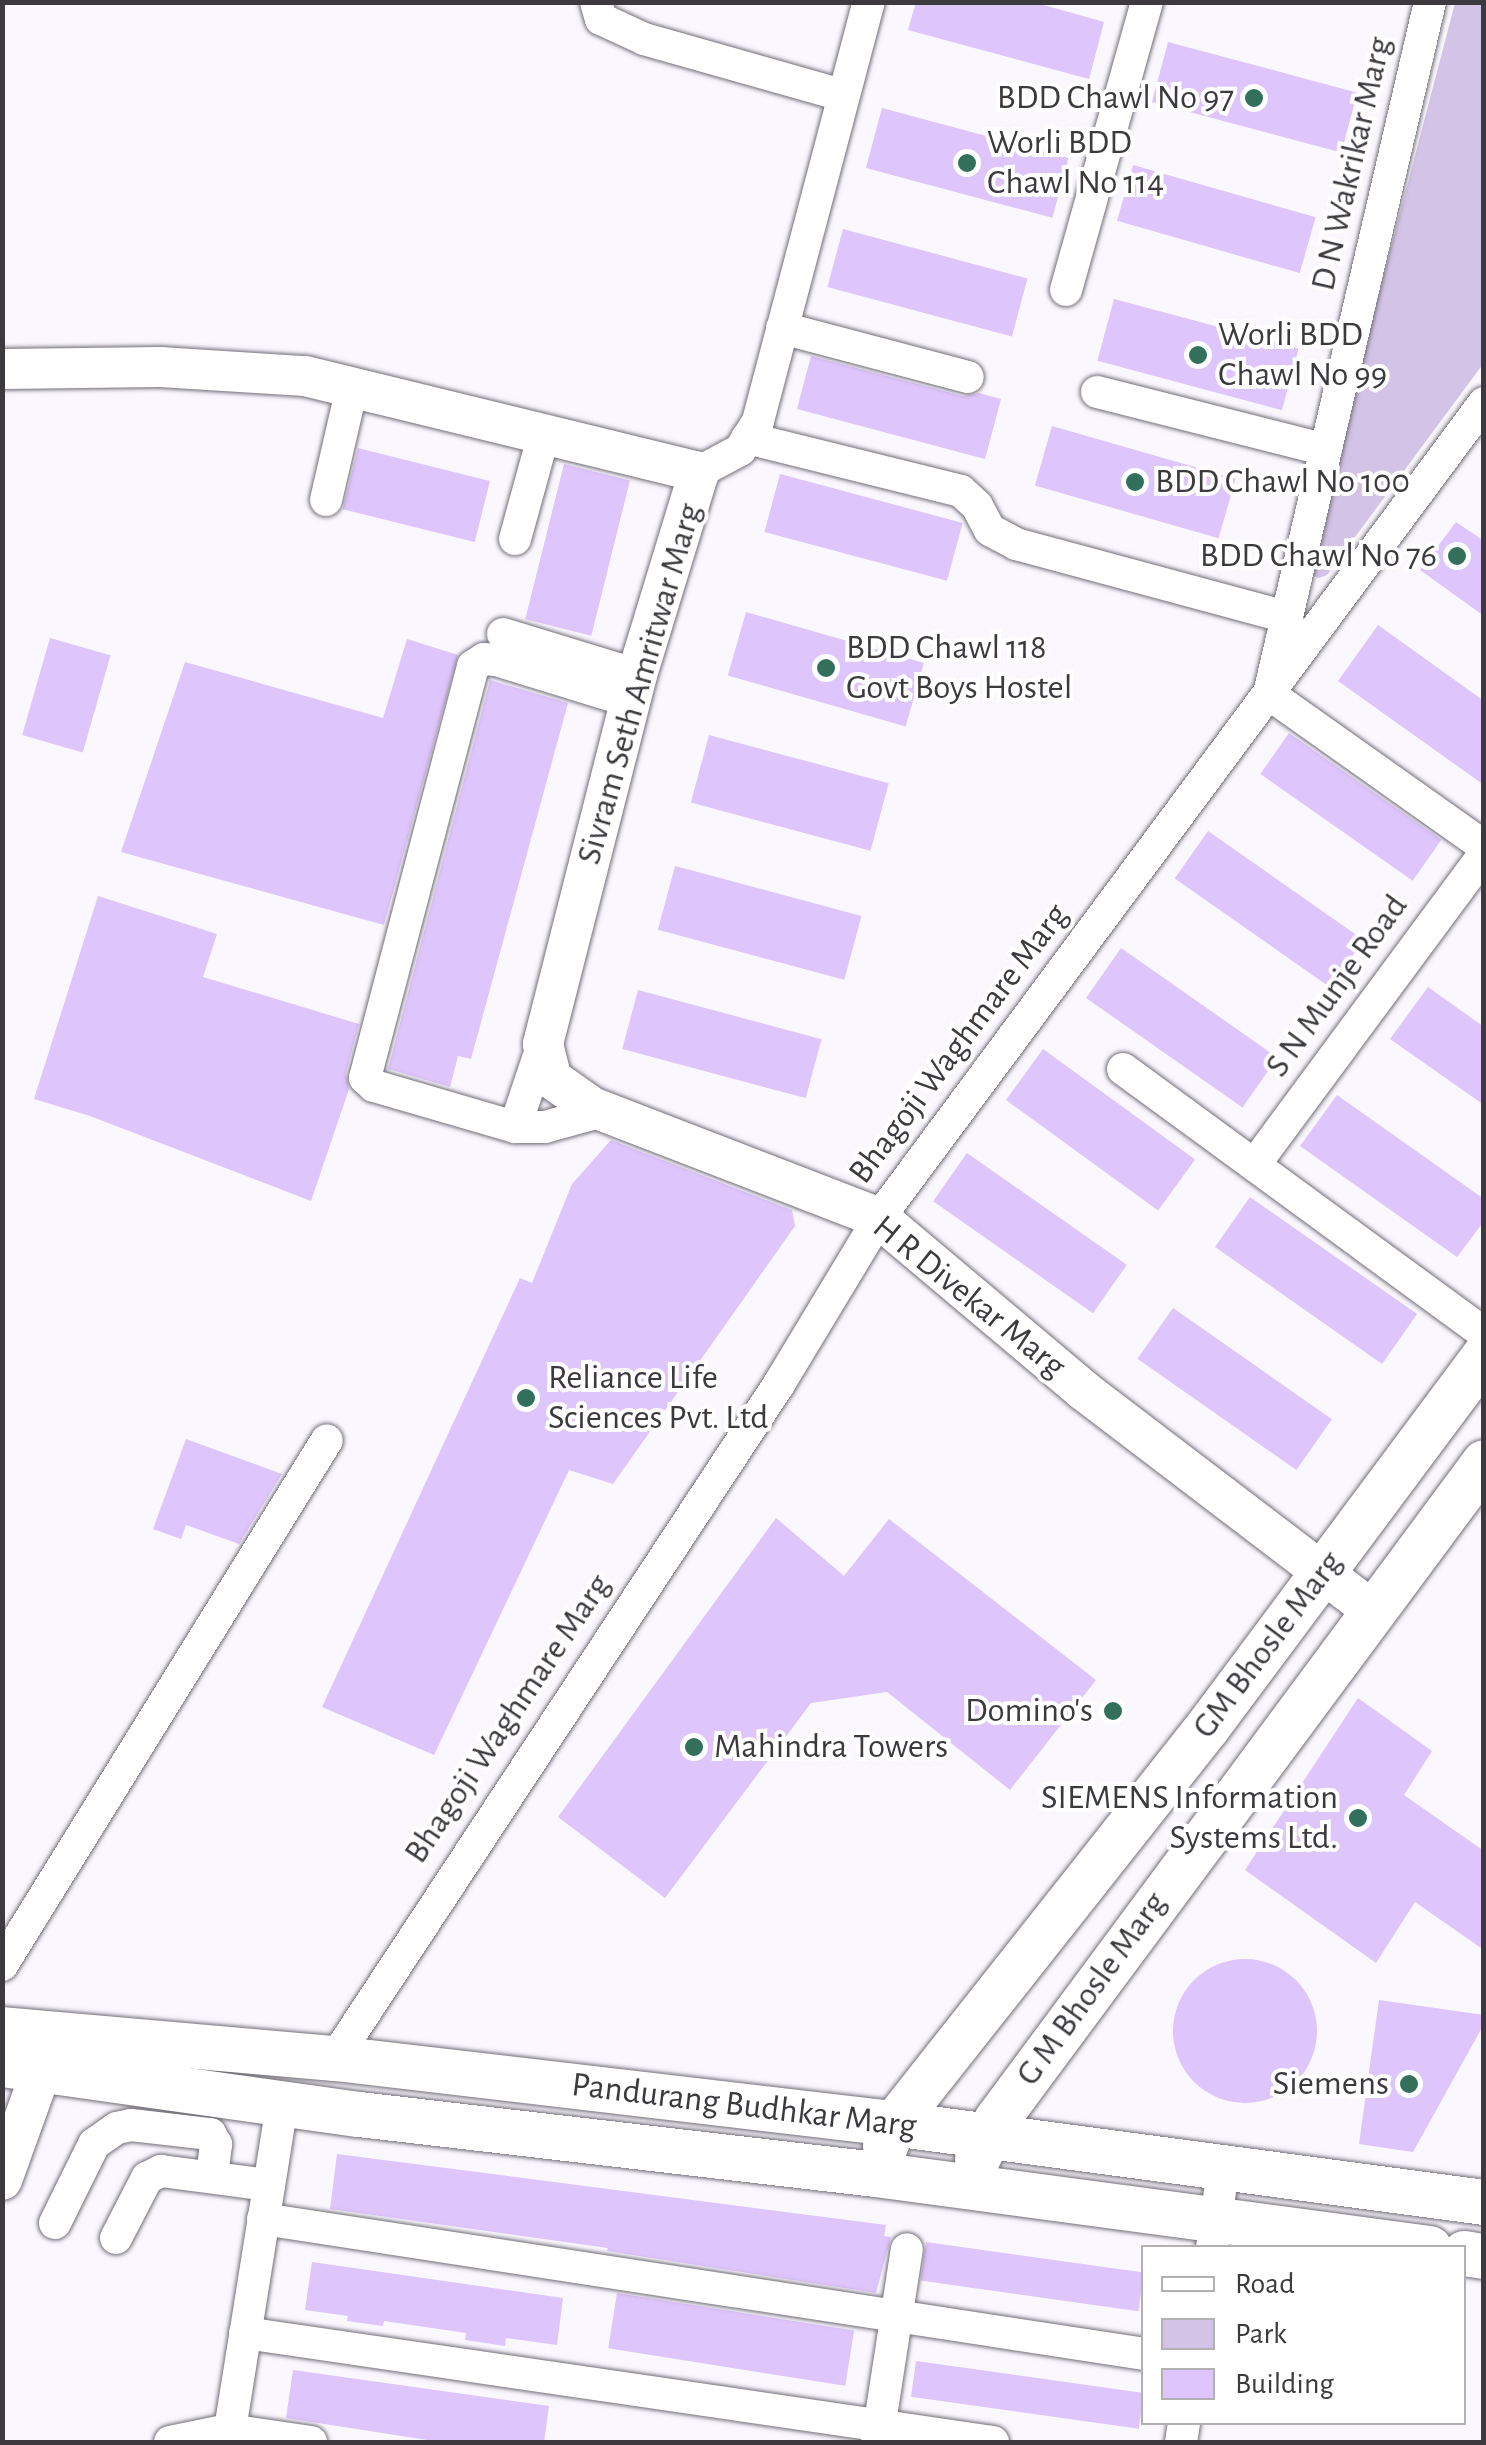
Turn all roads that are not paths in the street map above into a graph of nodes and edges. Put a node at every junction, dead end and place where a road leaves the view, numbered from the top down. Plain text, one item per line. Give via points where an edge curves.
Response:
1 (596, 2) edge
2 (869, 2) edge
3 (1147, 2) edge
4 (1430, 2) edge
5 (842, 95) junction
6 (1066, 290) dead end
7 (782, 328) junction
8 (2, 369) edge
9 (968, 377) dead end
10 (352, 387) junction
11 (1096, 392) dead end
12 (1484, 403) edge
13 (544, 434) junction
14 (748, 438) junction
15 (1326, 450) junction
16 (699, 472) junction
17 (326, 500) dead end
18 (515, 539) dead end
19 (1287, 618) junction
20 (503, 634) dead end
21 (624, 685) junction
22 (1269, 694) junction
23 (1484, 846) edge
24 (1484, 855) edge
25 (543, 1044) junction
26 (1124, 1069) dead end
27 (603, 1111) junction
28 (515, 1127) junction
29 (1255, 1164) junction
30 (878, 1218) junction
31 (1484, 1334) edge
32 (1484, 1355) edge
33 (326, 1440) dead end
34 (1484, 1462) edge
35 (1322, 1572) junction
36 (1372, 1610) junction
37 (2, 1965) edge
38 (22, 2050) edge
39 (335, 2058) junction
40 (282, 2103) junction
41 (894, 2124) junction
42 (13, 2125) edge
43 (985, 2135) junction
44 (1223, 2170) junction
45 (875, 2174) junction
46 (212, 2175) junction
47 (2, 2180) edge
48 (269, 2185) junction
49 (968, 2187) junction
50 (1484, 2202) edge
51 (264, 2219) junction
52 (55, 2223) dead end
53 (1214, 2233) edge
54 (116, 2238) dead end
55 (1386, 2245) edge
56 (907, 2249) dead end
57 (896, 2316) junction
58 (245, 2333) junction
59 (1141, 2354) edge
60 (878, 2434) edge
61 (228, 2436) edge
62 (170, 2442) edge
63 (311, 2442) edge
64 (992, 2442) edge

1 - 5 street via 601,19 644,39
2 - 5 street
3 - 6 street
4 - 15 street, D N Wakrikar Marg
5 - 7 street
7 - 9 street
7 - 14 street
8 - 10 street via 160,366 304,376
10 - 13 street
10 - 17 street
11 - 15 street
12 - 22 street, Bhagoji Waghmare Marg
13 - 16 street
13 - 18 street
14 - 16 street, Sivram Seth Amritwar Marg via 740,450
14 - 19 street via 961,490 990,530 1016,544
15 - 19 street, D N Wakrikar Marg
16 - 21 street, Sivram Seth Amritwar Marg
19 - 22 street, D N Wakrikar Marg
20 - 21 street
21 - 25 street, Sivram Seth Amritwar Marg
21 - 28 street via 496,660 472,666 366,1064 365,1078 374,1086
22 - 23 street
22 - 30 street, Bhagoji Waghmare Marg
24 - 29 street, S N Munje Road
25 - 27 street, H R Divekar Marg via 552,1079
25 - 28 street
26 - 29 street
27 - 28 street via 545,1127
27 - 30 street, H R Divekar Marg
29 - 31 street
30 - 35 street, H R Divekar Marg via 1083,1390
30 - 39 street, Bhagoji Waghmare Marg via 779,1384
32 - 35 main road, GM Bhosle Marg
33 - 37 street
34 - 36 main road, G M Bhosle Marg
35 - 36 street, H R Divekar Marg
35 - 41 main road, GM Bhosle Marg
36 - 43 main road, G M Bhosle Marg
38 - 39 main road, Pandurang Budhkar Marg
38 - 40 main road, Pandurang Budhkar Marg
38 - 42 street
39 - 41 main road, Pandurang Budhkar Marg
40 - 45 main road, Pandurang Budhkar Marg
40 - 48 street
41 - 43 main road, Pandurang Budhkar Marg
41 - 45 main road, GM Bhosle Marg
42 - 47 street
43 - 44 main road, Pandurang Budhkar Marg
43 - 49 main road, G M Bhosle Marg
44 - 50 main road, Pandurang Budhkar Marg
44 - 53 street
45 - 49 main road, Pandurang Budhkar Marg
46 - 48 street
46 - 52 street via 216,2144 210,2134 117,2128 94,2144
46 - 54 street via 153,2174
48 - 51 street
49 - 53 main road, Pandurang Budhkar Marg
51 - 57 street
51 - 58 street
53 - 55 main road, Pandurang Budhkar Marg
56 - 57 street
57 - 59 street
57 - 60 street
58 - 60 street
58 - 61 street
60 - 64 street
61 - 62 street
61 - 63 street

